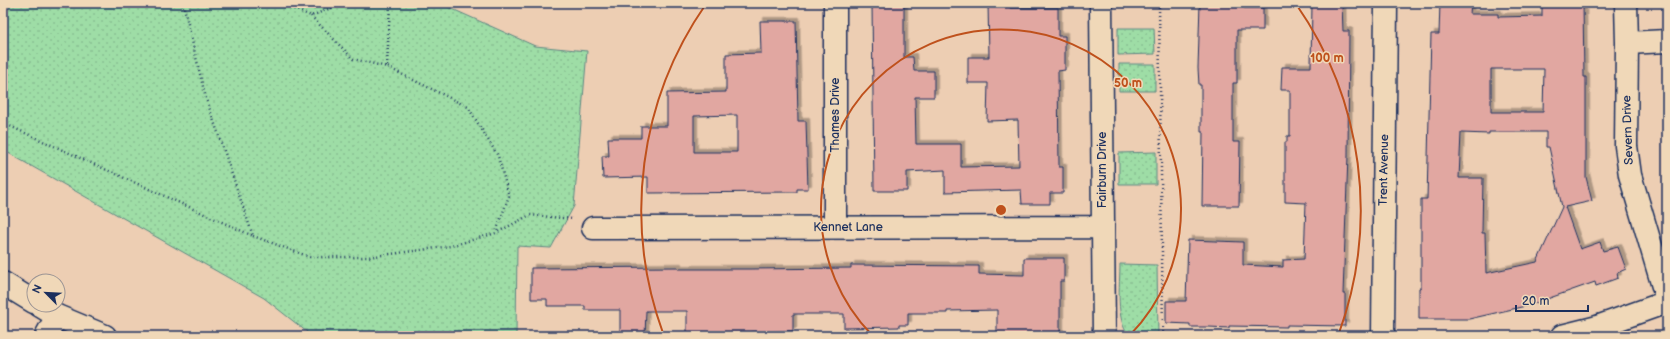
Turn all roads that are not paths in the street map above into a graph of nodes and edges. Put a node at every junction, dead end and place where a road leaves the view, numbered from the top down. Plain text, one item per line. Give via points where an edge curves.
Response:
1 (834, 3) edge
2 (1101, 3) edge
3 (1386, 3) edge
4 (1626, 3) edge
5 (1667, 41) edge
6 (1628, 43) junction
7 (835, 227) junction
8 (1102, 227) junction
9 (593, 228) road end
10 (3, 283) edge
11 (26, 297) edge
12 (1667, 301) edge
13 (48, 313) edge
14 (53, 313) edge
15 (1595, 332) edge
16 (46, 336) edge
17 (105, 336) edge
18 (1104, 336) edge
19 (1383, 336) edge
20 (1562, 336) edge

1 - 7 street, Thames Drive
2 - 8 street, Fairburn Drive
3 - 19 street, Trent Avenue
4 - 6 street, Severn Drive
5 - 6 street
6 - 12 street, Severn Drive via 1626,146 1630,174
7 - 8 street, Kennet Lane
7 - 9 street, Kennet Lane
8 - 18 street, Fairburn Drive
10 - 11 street
12 - 15 street
13 - 16 street
14 - 17 street
15 - 20 street

